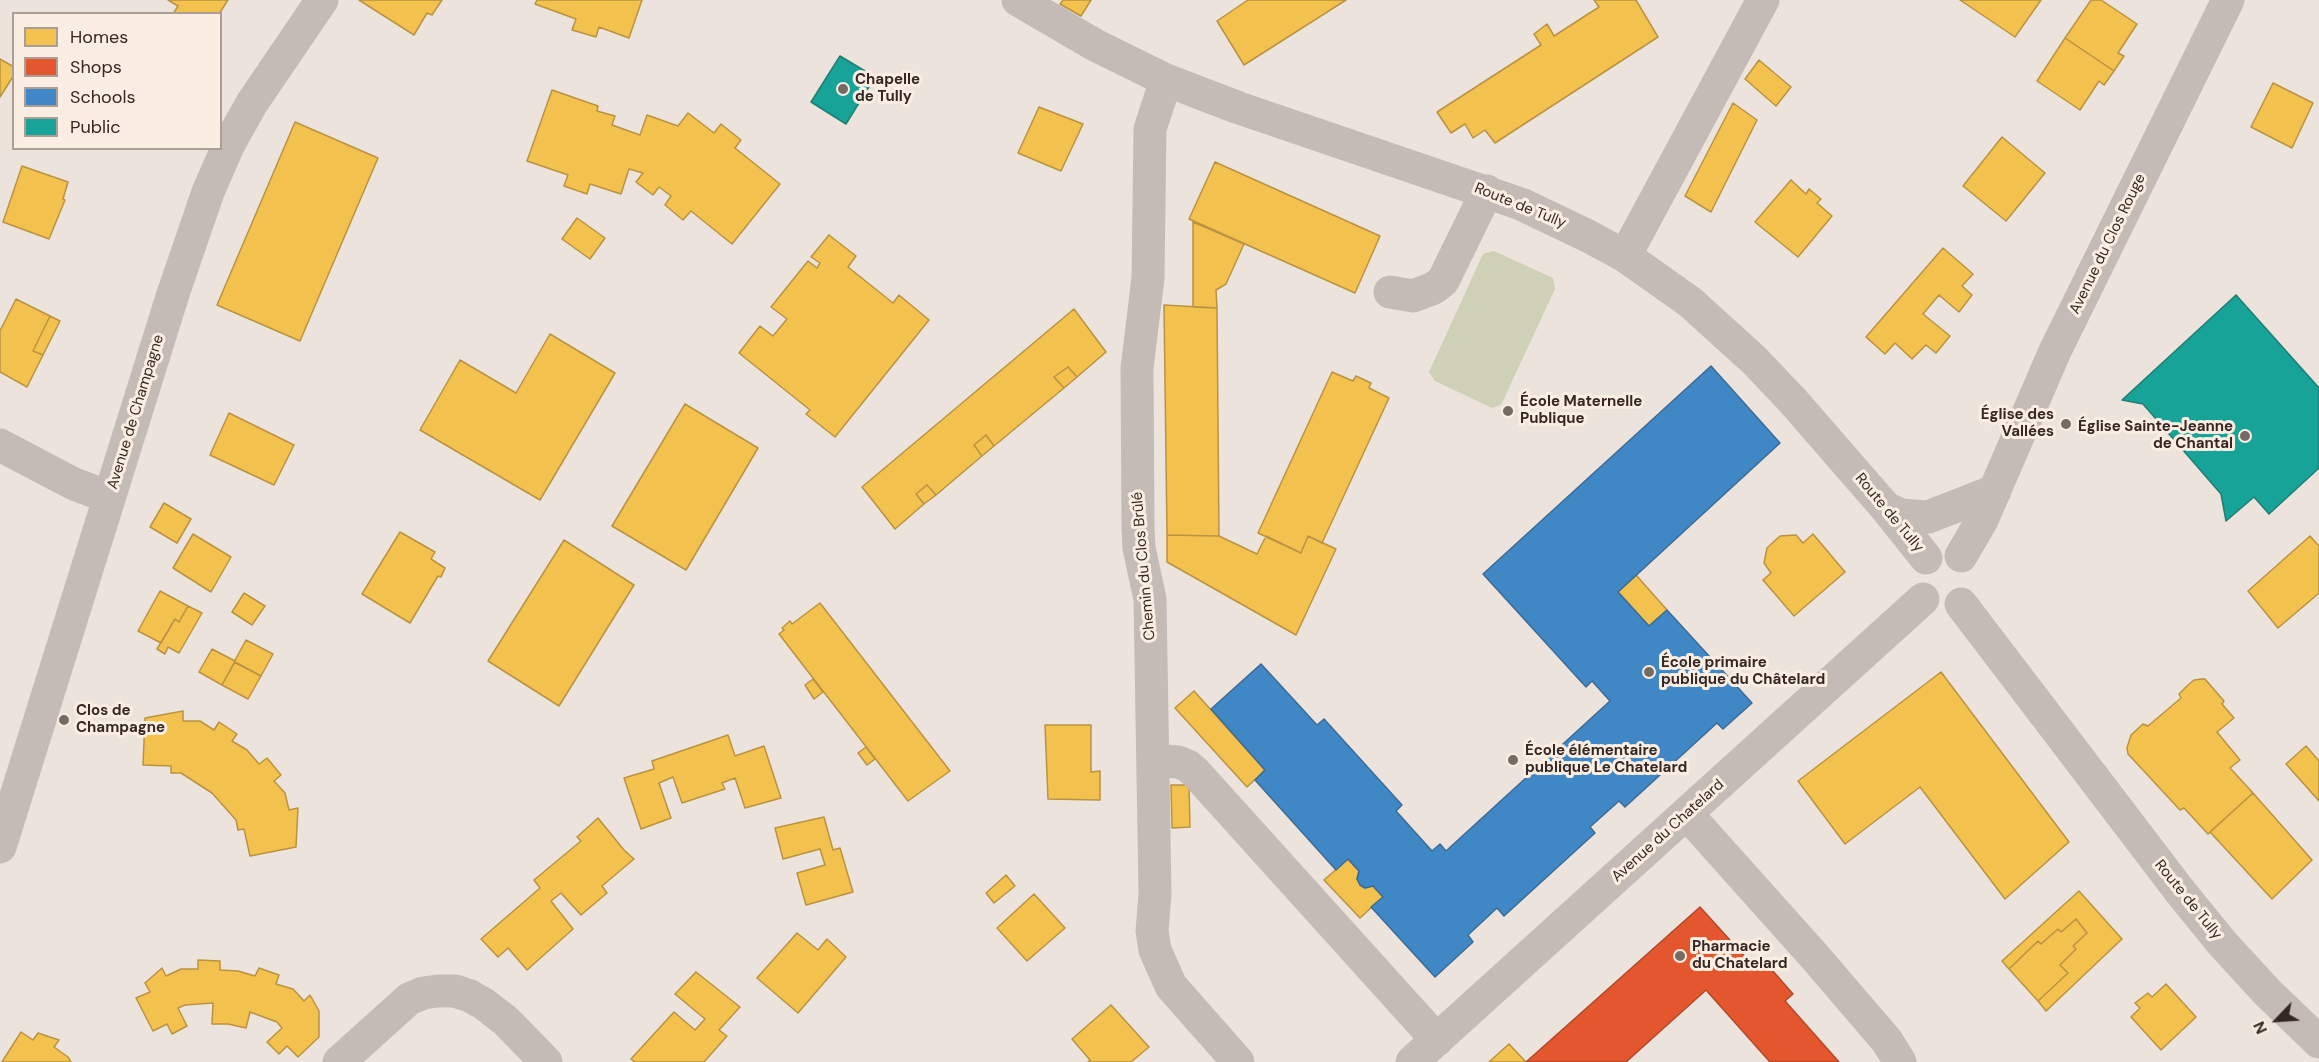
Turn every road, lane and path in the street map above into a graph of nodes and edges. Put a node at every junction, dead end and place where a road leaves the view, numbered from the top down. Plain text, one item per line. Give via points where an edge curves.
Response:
1 (322, 0) edge
2 (1018, 0) edge
3 (1764, 0) edge
4 (2228, 0) edge
5 (1166, 80) junction
6 (1487, 191) junction
7 (1625, 256) junction
8 (1390, 292) dead end
9 (0, 445) edge
10 (1995, 490) junction
11 (110, 497) junction
12 (1886, 508) junction
13 (1961, 556) junction
14 (1926, 558) junction
15 (1923, 599) junction
16 (1961, 604) junction
17 (1153, 760) junction
18 (1687, 814) junction
19 (0, 847) edge
20 (1437, 1040) junction
21 (2319, 1042) edge
22 (339, 1062) edge
23 (546, 1062) edge
24 (1238, 1062) edge
25 (1412, 1062) edge
26 (1900, 1062) edge

1 - 11 street, Avenue de Champagne via 252,103 208,192
2 - 5 street, Route de Tully
3 - 7 street
4 - 10 street, Avenue du Clos Rouge via 2055,351
5 - 6 street, Route de Tully
5 - 17 street, Chemin du Clos Brûlé via 1150,129 1148,278 1137,368 1138,528 1150,599
6 - 7 street, Route de Tully via 1546,215
6 - 8 street via 1443,281 1413,296
7 - 12 street, Route de Tully via 1690,302 1754,360
9 - 11 street via 74,484
10 - 12 street via 1929,518 1901,515
10 - 13 street, Avenue du Clos Rouge
11 - 19 street, Avenue de Champagne
12 - 14 street, Route de Tully
13 - 14 street, Route de Tully via 1947,551
13 - 16 street via 1971,567 1974,580 1971,594
14 - 15 street, Route de Tully via 1916,578
15 - 16 street via 1938,608 1950,609
15 - 18 street, Avenue du Chatelard
16 - 21 street, Route de Tully via 2179,890 2267,992
17 - 20 street via 1178,762 1196,772
17 - 24 street, Chemin du Clos Brûlé via 1155,950 1171,986
18 - 20 street, Avenue du Chatelard
18 - 26 street via 1815,957 1887,1041
20 - 25 street, Avenue du Chatelard
22 - 23 street via 396,1008 423,993 438,991 462,994 484,1004 507,1021

